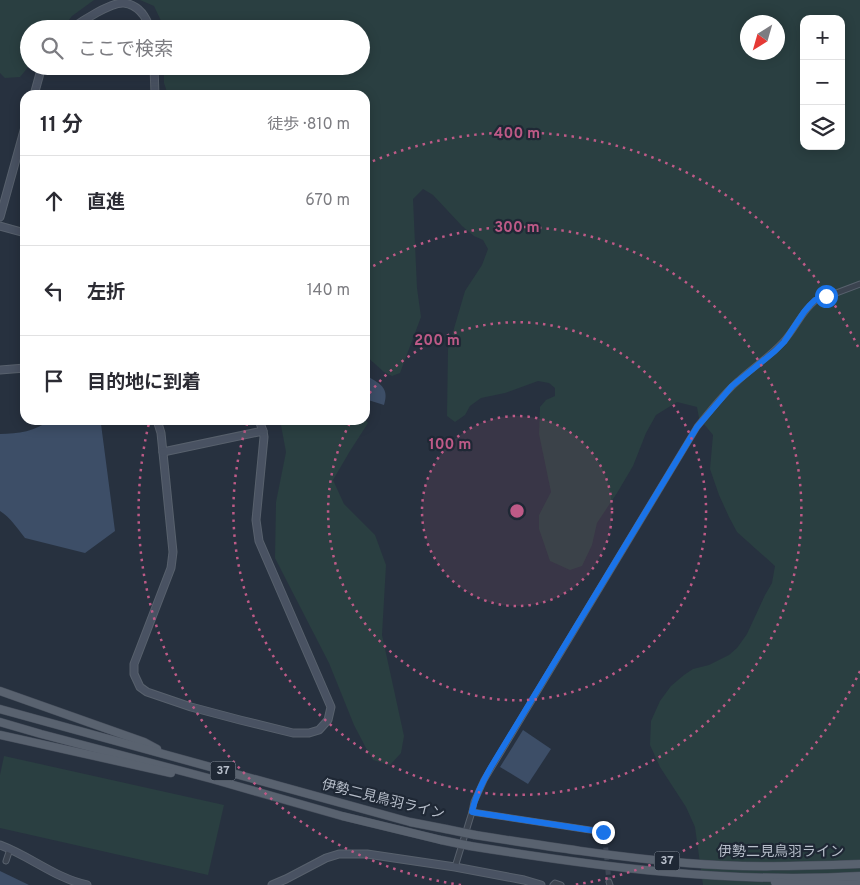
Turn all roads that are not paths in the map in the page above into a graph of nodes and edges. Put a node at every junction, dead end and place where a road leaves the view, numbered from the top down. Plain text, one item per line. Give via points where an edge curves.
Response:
1 (85, 20) edge
2 (147, 20) edge
3 (40, 75) edge
4 (154, 75) edge
5 (35, 90) edge
6 (155, 90) edge
7 (20, 146) edge
8 (0, 217) edge
9 (0, 226) edge
10 (20, 232) edge
11 (860, 284) edge
12 (20, 368) edge
13 (0, 370) edge
14 (158, 425) edge
15 (261, 425) edge
16 (263, 431) junction
17 (163, 452) junction
18 (0, 691) edge
19 (0, 709) edge
20 (0, 722) edge
21 (0, 735) edge
22 (170, 756) junction
23 (212, 779) junction
24 (472, 812) junction
25 (605, 840) dead end
26 (0, 845) edge
27 (10, 849) junction
28 (6, 861) dead end
29 (860, 864) edge
30 (455, 866) junction
31 (860, 876) edge
32 (734, 877) junction
33 (860, 884) edge
34 (87, 885) edge
35 (272, 885) edge
36 (541, 885) edge
37 (553, 885) edge
38 (561, 885) edge

1 - 2 street via 110,6 123,3 138,8
3 - 5 street
4 - 6 street
7 - 8 street
9 - 10 street
11 - 24 street via 815,300 784,342 732,386 697,427 487,773
12 - 13 street
14 - 17 street
15 - 16 street
16 - 17 street
16 - 17 street via 256,520 259,541 332,707 328,720 319,730 309,733 293,733 207,711 140,687 134,674 134,664 171,568 173,552
18 - 22 main road via 144,742
19 - 22 main road, 伊勢二見鳥羽ライン / 37
20 - 23 main road, 伊勢二見鳥羽ライン / 37
21 - 23 main road
22 - 29 main road, 伊勢二見鳥羽ライン / 37, bridge via 410,822 476,835 607,855 687,863 767,866
23 - 32 main road, 伊勢二見鳥羽ライン / 37, bridge via 342,816 470,846 614,867
24 - 25 street via 603,832
24 - 30 street
26 - 27 street
27 - 28 street
27 - 34 street via 57,874
30 - 35 street via 367,854 339,854
30 - 36 street
31 - 32 main road, 伊勢二見鳥羽ライン / 37
32 - 33 main road via 802,885
37 - 38 street

